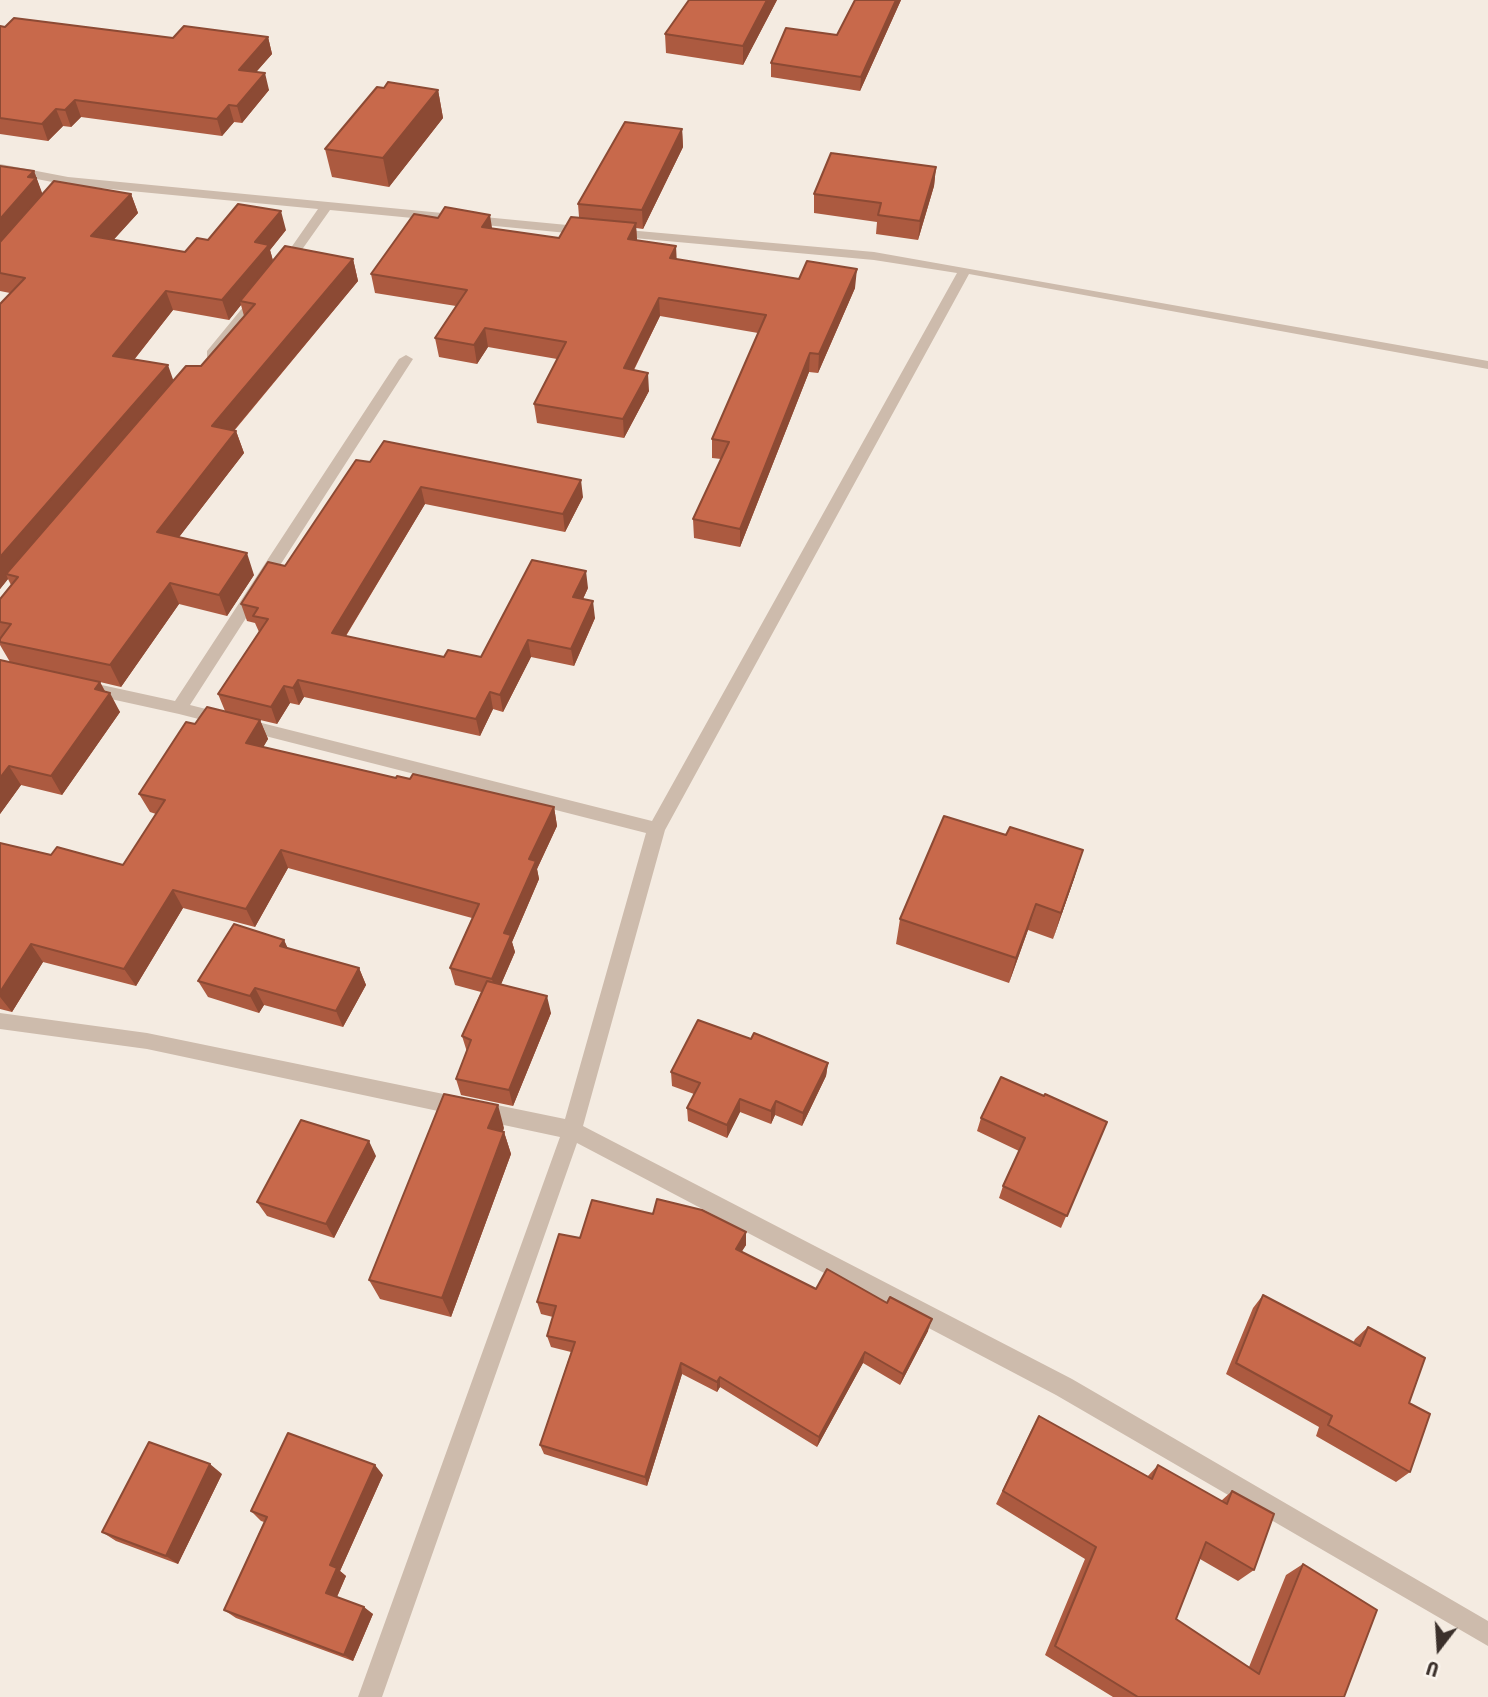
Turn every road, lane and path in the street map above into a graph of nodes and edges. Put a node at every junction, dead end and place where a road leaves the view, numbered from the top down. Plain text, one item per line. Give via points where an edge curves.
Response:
1 (0, 168) edge
2 (325, 208) junction
3 (965, 270) junction
4 (407, 359) dead end
5 (1488, 365) edge
6 (200, 369) edge
7 (77, 686) edge
8 (179, 708) junction
9 (656, 829) junction
10 (0, 1021) edge
11 (572, 1130) junction
12 (1488, 1634) edge
13 (370, 1697) edge

1 - 2 street via 64,186
2 - 3 street via 874,256
2 - 6 street
3 - 5 street
3 - 9 street
4 - 8 street
7 - 8 street
8 - 9 street
9 - 11 street
10 - 11 street via 147,1041
11 - 12 street via 1064,1387
11 - 13 street

